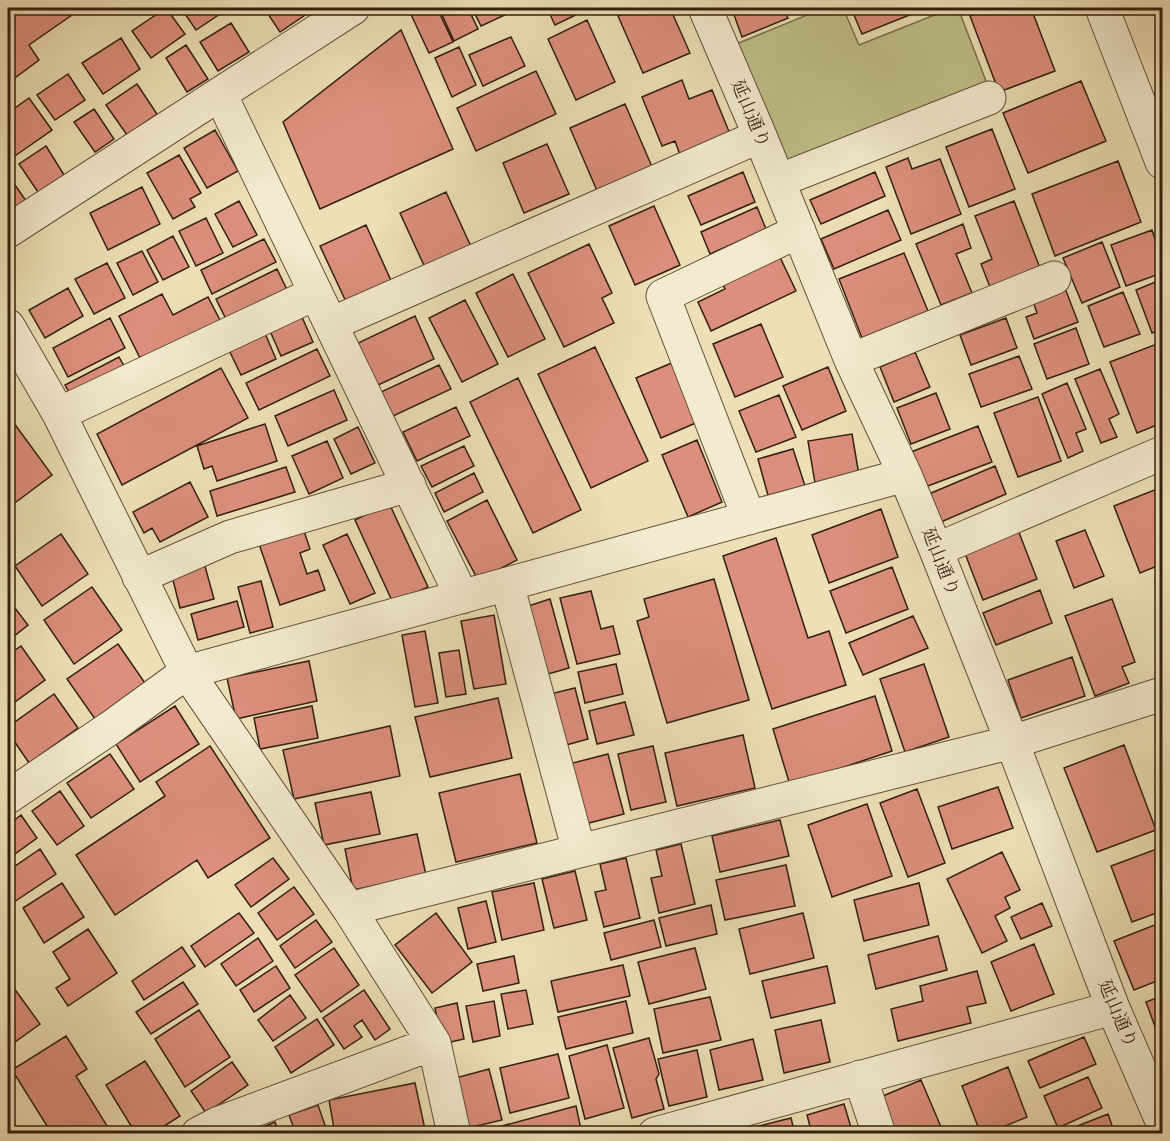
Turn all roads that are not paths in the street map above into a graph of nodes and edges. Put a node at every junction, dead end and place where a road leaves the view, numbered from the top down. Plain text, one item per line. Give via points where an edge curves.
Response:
1 (353, 8) edge
2 (1102, 8) edge
3 (711, 10) edge
4 (220, 94) junction
5 (988, 98) dead end
6 (760, 136) junction
7 (1162, 162) edge
8 (778, 181) junction
9 (8, 231) edge
10 (799, 231) junction
11 (1053, 278) dead end
12 (316, 293) junction
13 (331, 324) junction
14 (8, 326) edge
15 (851, 360) junction
16 (59, 414) junction
17 (1162, 453) edge
18 (905, 475) junction
19 (409, 485) junction
20 (749, 518) junction
21 (936, 550) junction
22 (140, 577) junction
23 (507, 584) junction
24 (462, 597) junction
25 (187, 672) junction
26 (1162, 694) edge
27 (1012, 742) junction
28 (8, 797) edge
29 (579, 851) junction
30 (350, 909) junction
31 (1113, 1008) junction
32 (434, 1043) junction
33 (1152, 1068) edge
34 (860, 1077) junction
35 (1162, 1121) edge
36 (198, 1134) edge
37 (454, 1134) edge
38 (655, 1134) edge
39 (879, 1134) edge

1 - 4 street
2 - 7 street
3 - 6 street, 延山通り
4 - 9 street
4 - 12 street
5 - 8 street
6 - 8 street, 延山通り
6 - 13 street
8 - 10 street, 延山通り
10 - 15 street, 延山通り
10 - 20 street via 663,296
11 - 15 street
12 - 13 street
12 - 16 street
13 - 19 street
14 - 16 street
15 - 18 street, 延山通り
16 - 22 street
17 - 21 street
18 - 20 street
18 - 21 street, 延山通り
19 - 22 street via 230,537
19 - 24 street
20 - 23 street
21 - 27 street, 延山通り
22 - 25 street
23 - 24 street
23 - 29 street
24 - 25 street
25 - 28 street
25 - 30 street
26 - 27 street
27 - 29 street
27 - 31 street, 延山通り
29 - 30 street
30 - 32 street
31 - 33 street, 延山通り
31 - 34 street
32 - 36 street
32 - 37 street
33 - 35 street, 延山通り
34 - 38 street
34 - 39 street

